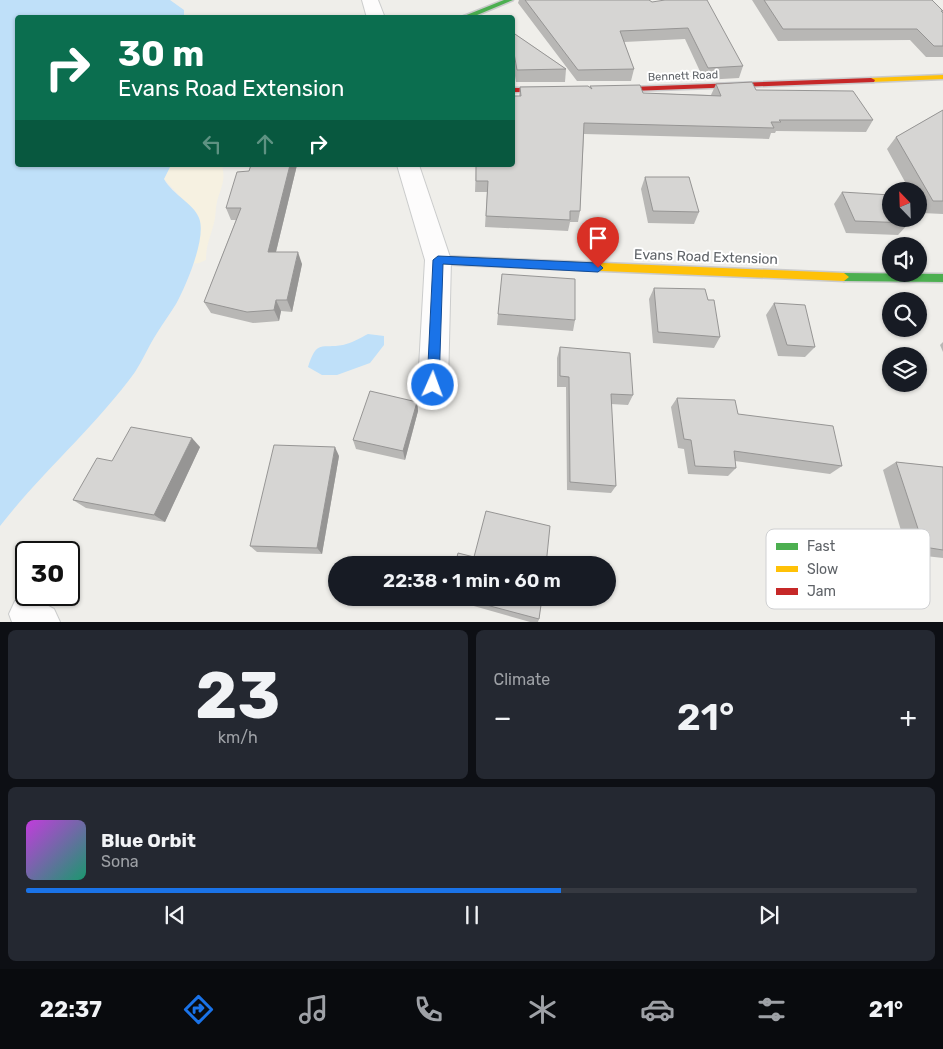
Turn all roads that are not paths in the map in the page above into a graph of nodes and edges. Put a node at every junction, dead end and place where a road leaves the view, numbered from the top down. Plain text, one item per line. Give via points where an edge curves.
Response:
1 (370, 0) edge
2 (510, 0) edge
3 (375, 15) edge
4 (470, 15) edge
5 (943, 77) edge
6 (515, 90) edge
7 (564, 90) edge
8 (593, 90) edge
9 (409, 167) edge
10 (438, 260) junction
11 (943, 278) edge
12 (433, 385) dead end

1 - 3 street
2 - 4 street
5 - 8 street, Bennett Road
6 - 7 street
9 - 10 street
10 - 11 street, Evans Road Extension via 798,276
10 - 12 street

